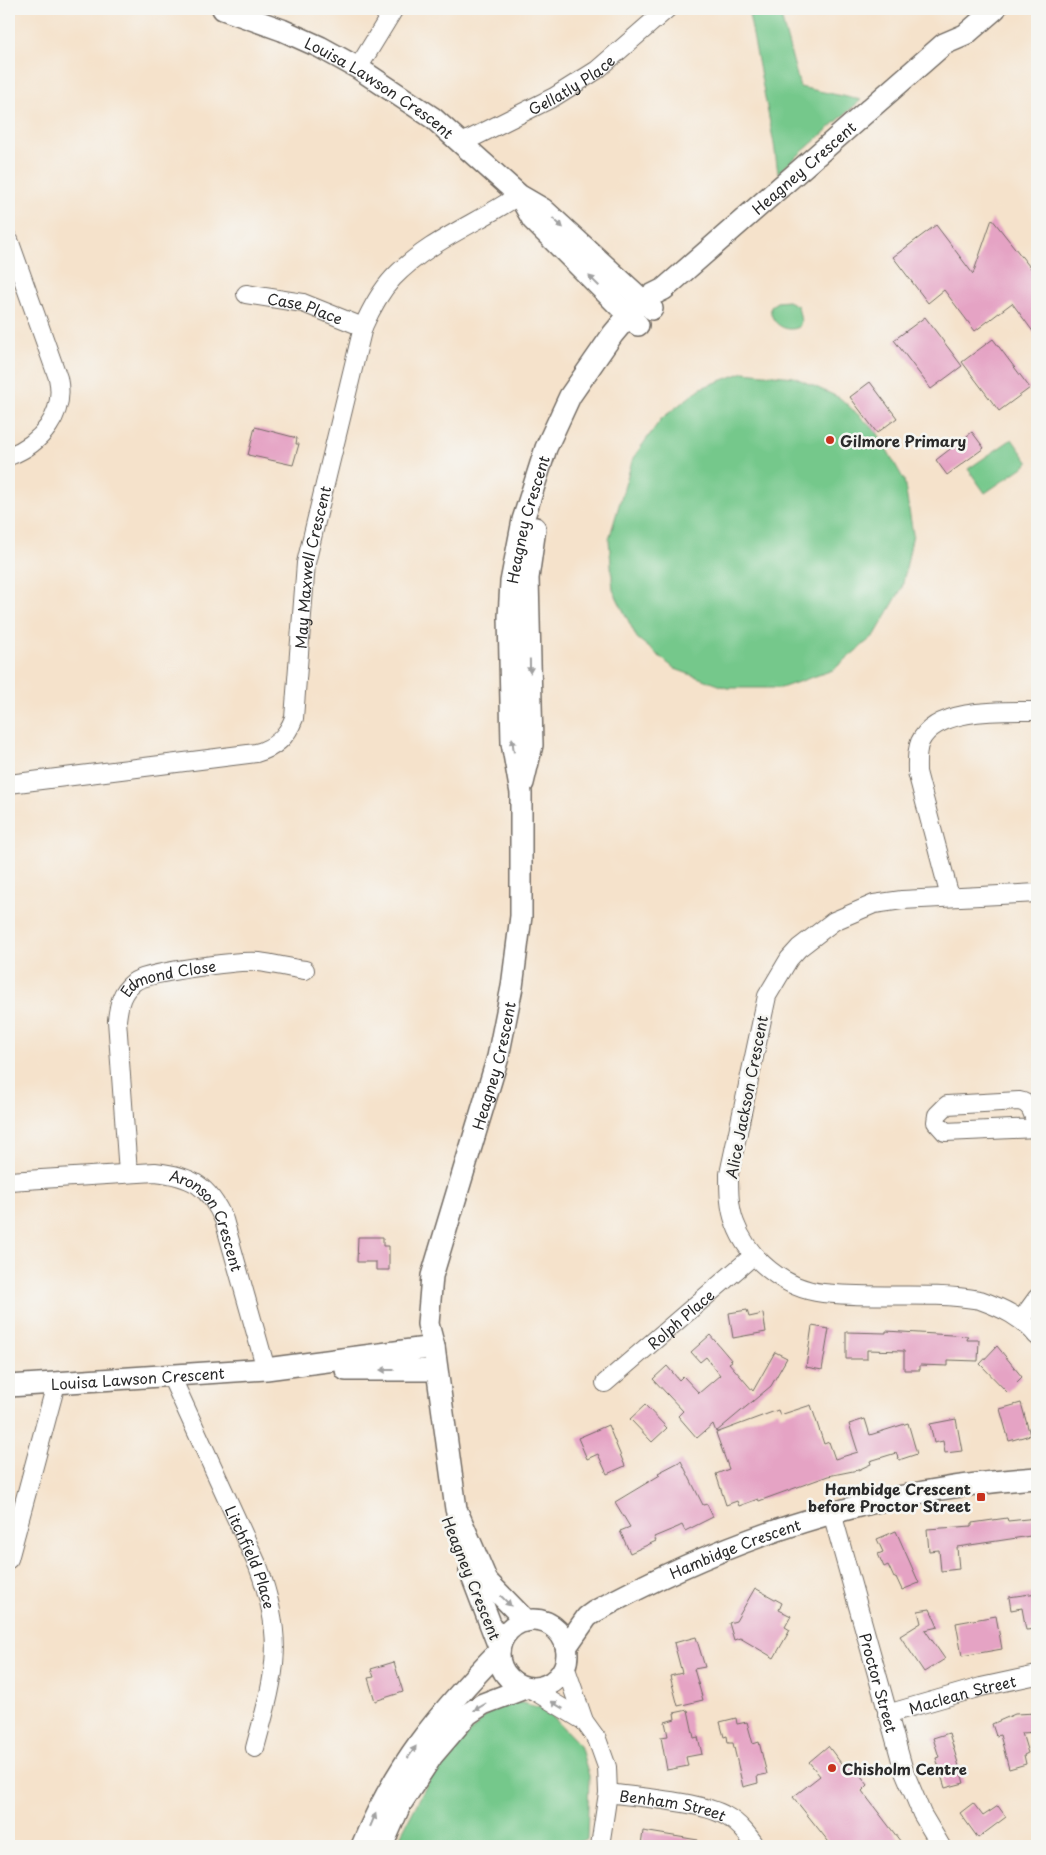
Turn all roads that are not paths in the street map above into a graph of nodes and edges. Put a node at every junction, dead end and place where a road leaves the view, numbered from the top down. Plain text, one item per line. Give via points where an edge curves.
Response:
1 (223, 9) edge
2 (394, 9) edge
3 (667, 9) edge
4 (973, 9) edge
5 (996, 9) edge
6 (944, 44) junction
7 (358, 68) junction
8 (462, 143) junction
9 (519, 195) junction
10 (9, 240) edge
11 (246, 294) dead end
12 (640, 312) junction
13 (363, 327) junction
14 (9, 456) edge
15 (1037, 711) edge
16 (9, 784) edge
17 (1037, 894) edge
18 (950, 897) junction
19 (305, 970) dead end
20 (1037, 1128) edge
21 (128, 1173) junction
22 (9, 1181) edge
23 (754, 1255) junction
24 (1037, 1298) edge
25 (1021, 1320) junction
26 (1037, 1336) edge
27 (427, 1343) junction
28 (266, 1370) junction
29 (429, 1370) junction
30 (170, 1376) junction
31 (605, 1383) dead end
32 (56, 1384) junction
33 (9, 1386) edge
34 (1037, 1478) edge
35 (832, 1513) junction
36 (469, 1555) junction
37 (9, 1559) edge
38 (591, 1614) junction
39 (534, 1621) junction
40 (499, 1649) junction
41 (566, 1656) junction
42 (1037, 1675) edge
43 (528, 1688) junction
44 (888, 1714) junction
45 (584, 1721) junction
46 (254, 1748) dead end
47 (608, 1793) junction
48 (362, 1846) edge
49 (382, 1846) edge
50 (600, 1846) edge
51 (756, 1846) edge
52 (941, 1846) edge

1 - 7 street, Louisa Lawson Crescent via 282,30
2 - 7 street
3 - 8 street, Gellatly Place via 597,70 554,97
4 - 6 street, Heagney Crescent via 956,24
5 - 6 street, Heagney Crescent via 965,35
6 - 12 street, Heagney Crescent
7 - 8 street, Louisa Lawson Crescent via 433,118
8 - 9 street, Louisa Lawson Crescent
9 - 12 street, Louisa Lawson Crescent via 543,209
9 - 13 street, May Maxwell Crescent via 413,259 386,286
10 - 14 street via 58,378 60,396 56,414 46,431 31,445
11 - 13 street, Case Place via 303,303
12 - 27 street, Heagney Crescent via 612,334 556,422 509,617 512,743 521,793 521,916 512,987 498,1057 432,1276
13 - 16 street, May Maxwell Crescent via 306,563 294,718 283,739 268,750 256,753
15 - 18 street via 952,718 934,726 921,740 917,772
17 - 18 street, Alice Jackson Crescent
18 - 23 street, Alice Jackson Crescent via 874,904 834,920 799,948 773,983 760,1022 729,1174 729,1200 735,1224
19 - 21 street, Edmond Close via 257,962 156,973 134,982 124,992 117,1020
20 - 20 street via 946,1132 936,1122 936,1115 947,1105 1019,1101 1030,1106
21 - 22 street, Aronson Crescent
21 - 28 street, Aronson Crescent via 176,1174 195,1182 216,1202 224,1220
23 - 25 street, Alice Jackson Crescent via 772,1273 796,1286 822,1293 968,1298 1002,1308
23 - 31 street, Rolph Place
24 - 25 street
25 - 26 street, Alice Jackson Crescent
27 - 28 street, Louisa Lawson Crescent
27 - 29 street, Heagney Crescent
29 -> 28 street, Louisa Lawson Crescent
28 - 30 street, Louisa Lawson Crescent
29 - 36 street, Heagney Crescent via 456,1509
30 - 32 street, Louisa Lawson Crescent
30 - 46 street, Litchfield Place via 270,1597 275,1631 272,1683
32 - 33 street, Louisa Lawson Crescent
32 - 37 street
34 - 35 street, Hambidge Crescent via 948,1488
35 - 38 street, Hambidge Crescent via 714,1553
35 - 44 street, Proctor Street
36 -> 39 street, Heagney Crescent via 487,1581
36 - 40 street, Heagney Crescent
38 - 39 street, Hambidge Crescent
38 - 41 street, Hambidge Crescent
39 - 40 street via 514,1626 505,1635
39 - 41 street via 561,1635
40 - 43 street via 505,1674 514,1683
48 -> 40 street via 402,1766 440,1715
41 - 43 street via 557,1678 545,1686
41 - 45 street
42 - 44 street, Maclean Street via 981,1687
45 -> 43 street
43 -> 49 street via 483,1704 468,1714 432,1756 400,1805
44 - 52 street, Proctor Street via 904,1771 922,1814
45 - 47 street via 597,1739 607,1767
47 - 50 street
47 - 51 street, Benham Street via 708,1808 736,1823

